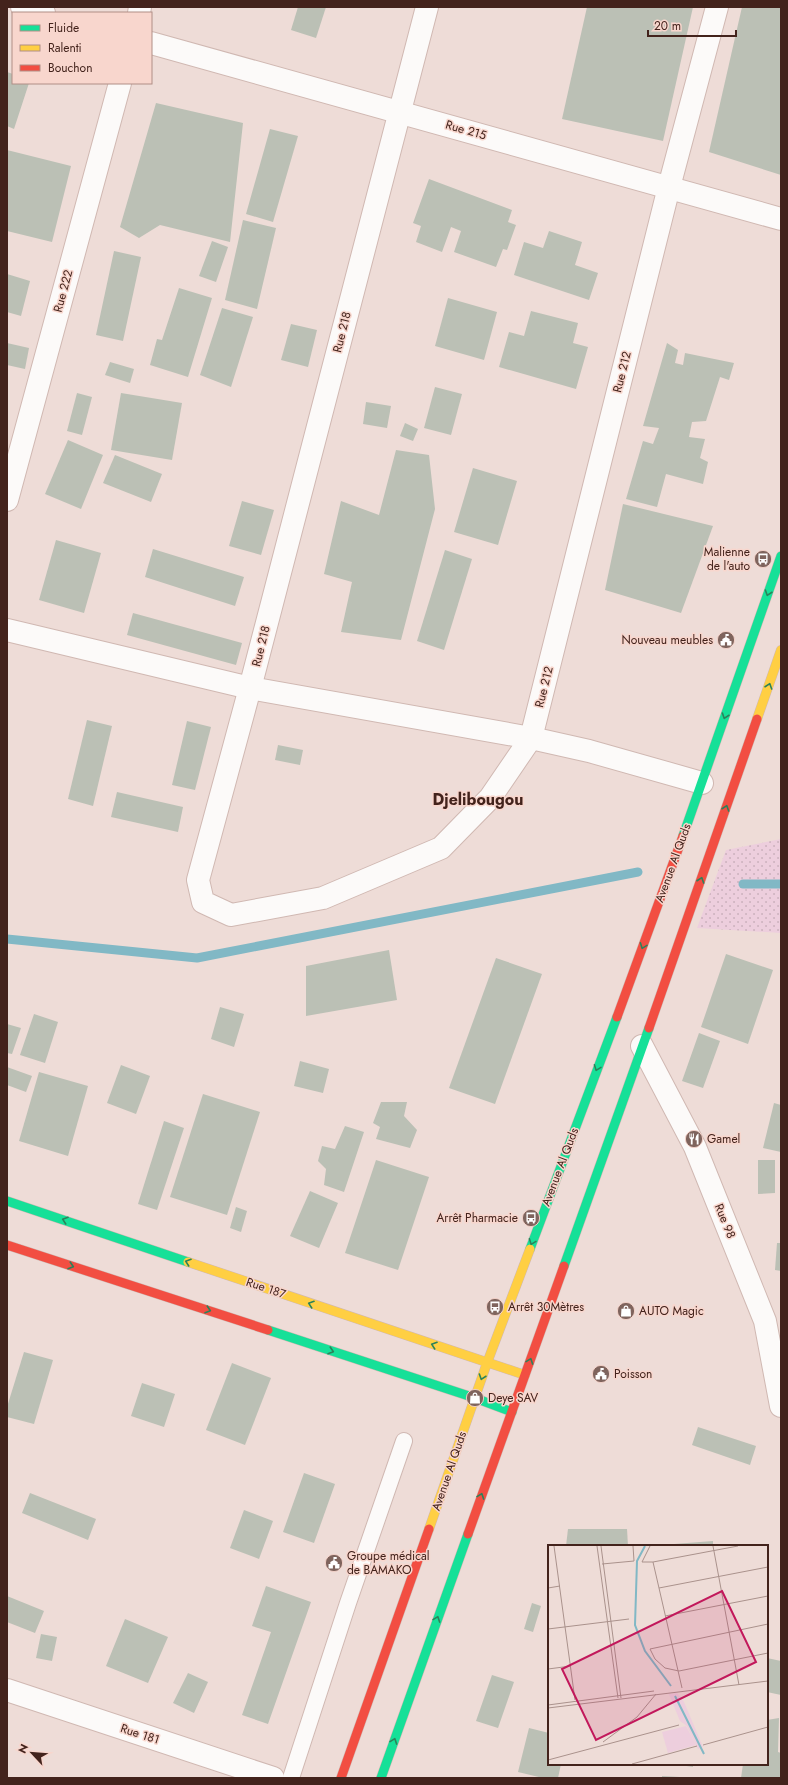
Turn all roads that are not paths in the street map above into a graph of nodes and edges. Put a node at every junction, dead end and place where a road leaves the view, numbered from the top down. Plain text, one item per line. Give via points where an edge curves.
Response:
1 (22, 7) edge
2 (427, 7) edge
3 (718, 7) edge
4 (40, 12) edge
5 (152, 43) edge
6 (120, 84) edge
7 (399, 112) junction
8 (669, 187) junction
9 (781, 218) edge
10 (7, 500) edge
11 (781, 556) edge
12 (7, 630) edge
13 (781, 650) edge
14 (250, 688) junction
15 (531, 738) junction
16 (702, 783) junction
17 (642, 1046) junction
18 (7, 1201) edge
19 (7, 1245) edge
20 (487, 1363) junction
21 (525, 1375) junction
22 (475, 1398) junction
23 (781, 1406) edge
24 (512, 1412) junction
25 (404, 1441) dead end
26 (9, 1697) edge
27 (273, 1778) edge
28 (291, 1778) edge
29 (341, 1778) edge
30 (381, 1778) edge

1 - 4 street
2 - 7 street, Rue 218
3 - 8 street, Rue 212
5 - 7 street, Rue 215
6 - 10 street, Rue 222
7 - 8 street, Rue 215
7 - 14 street, Rue 218
8 - 9 street, Rue 215
8 - 15 street, Rue 212
11 -> 16 main road, Avenue Al Quds
12 - 14 street
17 -> 13 main road
14 - 15 street
14 - 15 street, Rue 218 via 198,880 203,902 231,915 323,898 441,848 490,798
15 - 16 street via 589,751
16 -> 20 main road, Avenue Al Quds
21 -> 17 main road
17 - 23 street, Rue 98 via 695,1147 766,1321
20 -> 18 main road, Rue 187
19 -> 22 main road
20 - 21 main road, Rue 187
20 -> 22 main road, Avenue Al Quds
21 - 24 main road
22 - 24 main road
22 - 29 main road, Avenue Al Quds
30 -> 24 main road
25 - 28 lane
26 - 27 street, Rue 181

